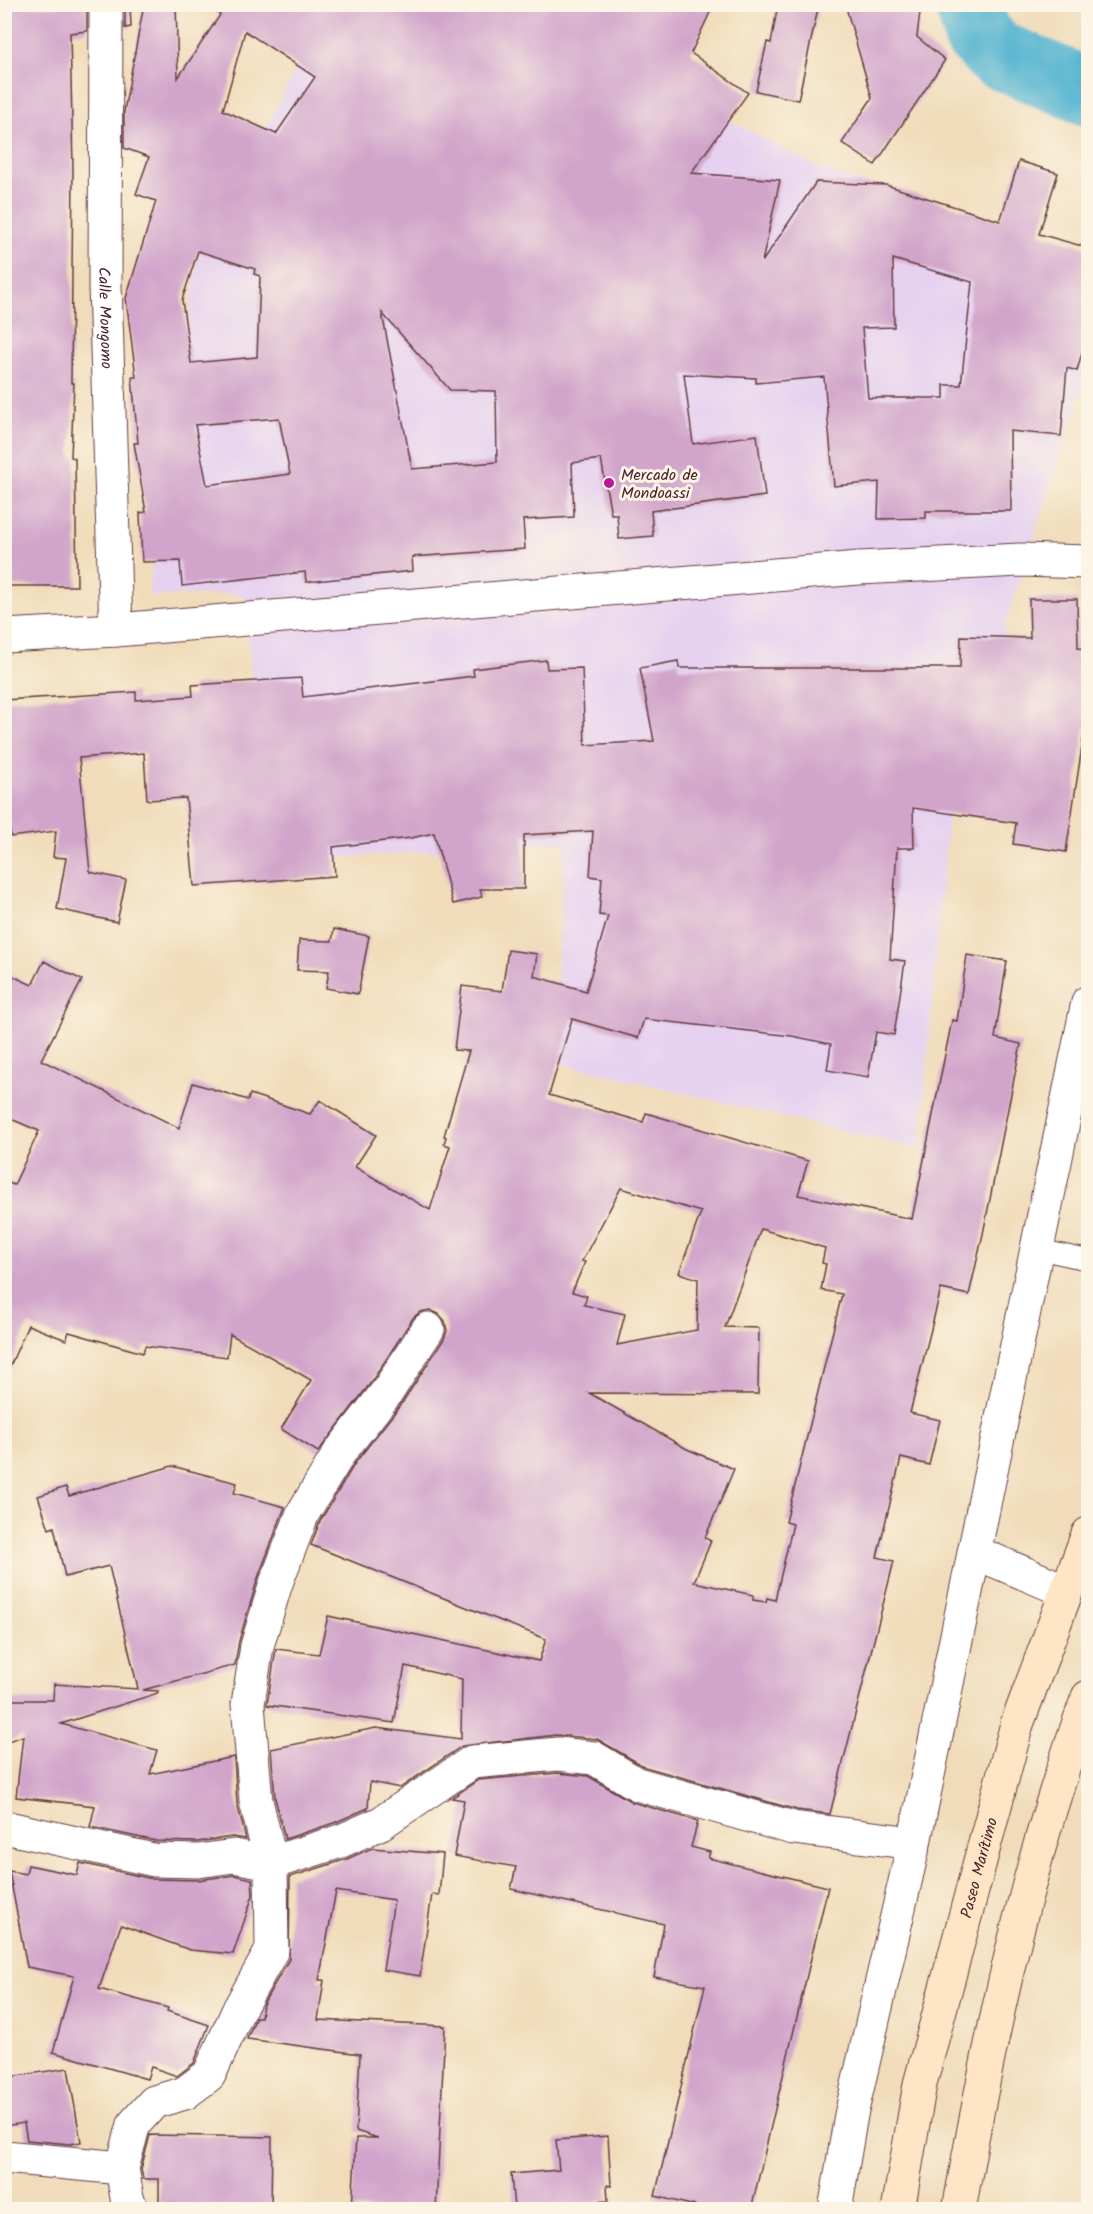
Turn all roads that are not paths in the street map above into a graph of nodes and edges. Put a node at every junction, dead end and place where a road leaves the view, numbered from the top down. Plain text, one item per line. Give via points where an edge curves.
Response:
1 (106, 4) edge
2 (1089, 562) edge
3 (116, 630) junction
4 (4, 636) edge
5 (1089, 1002) edge
6 (1037, 1249) junction
7 (1089, 1260) edge
8 (428, 1329) dead end
9 (1089, 1534) edge
10 (974, 1552) junction
11 (1066, 1591) junction
12 (1089, 1697) edge
13 (4, 1827) edge
14 (914, 1843) junction
15 (271, 1863) junction
16 (4, 2157) edge
17 (122, 2168) junction
18 (132, 2210) edge
19 (835, 2210) edge
20 (898, 2210) edge
21 (959, 2210) edge

1 - 3 street, Calle Mongomo via 105,286
2 - 3 street via 1020,560 859,568
3 - 4 street
5 - 6 street
6 - 7 lane
6 - 10 street
8 - 15 street via 387,1392 340,1452 303,1513 257,1646 248,1704 256,1801
9 - 11 main road, Paseo Marítimo
10 - 11 street
10 - 14 street
11 - 20 main road, Paseo Marítimo via 1017,1724 971,1889 920,2084
12 - 21 main road via 1070,1745 1001,1993
13 - 15 street via 153,1860 198,1862 234,1856
14 - 15 street via 793,1828 637,1784 594,1758 558,1754 472,1762 381,1823 341,1841
14 - 19 street via 851,2115
15 - 17 street via 272,1950 208,2075 185,2093 154,2102 134,2124
16 - 17 street
17 - 18 street

